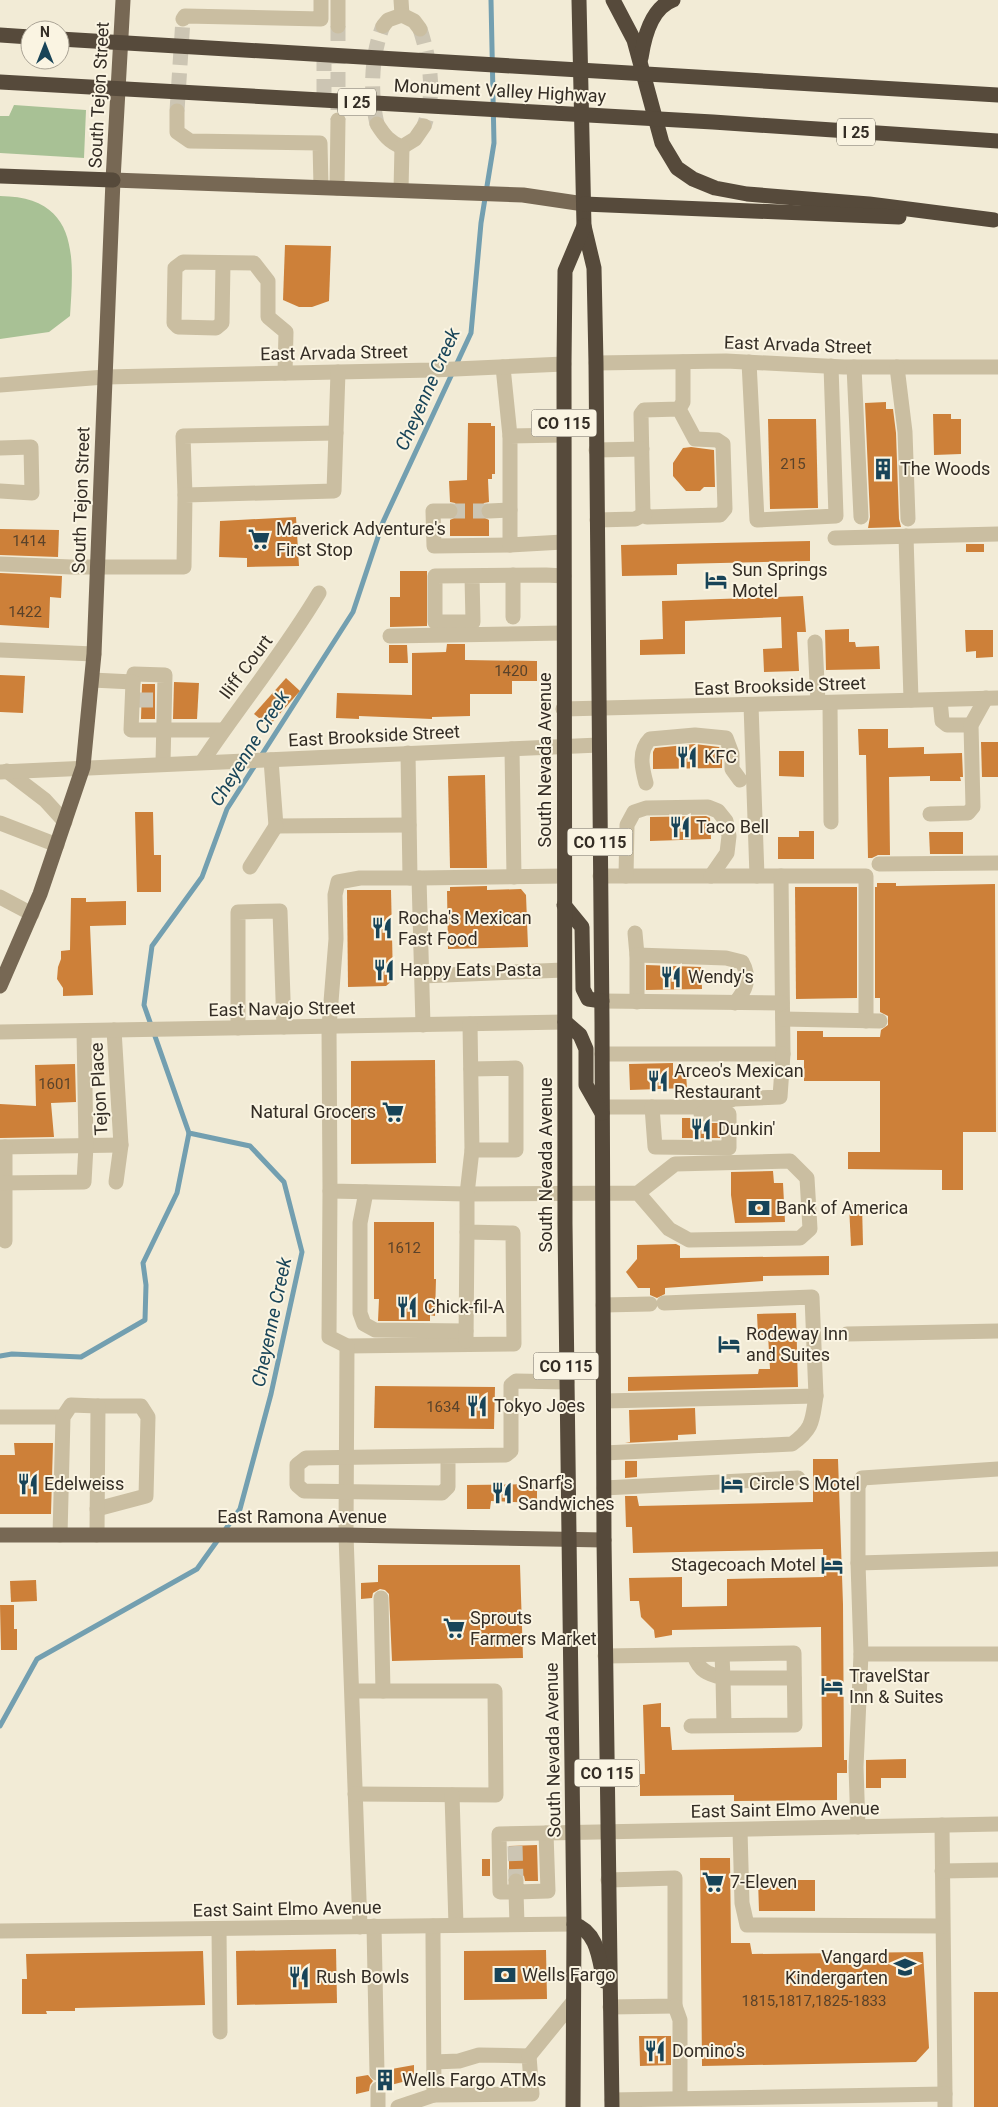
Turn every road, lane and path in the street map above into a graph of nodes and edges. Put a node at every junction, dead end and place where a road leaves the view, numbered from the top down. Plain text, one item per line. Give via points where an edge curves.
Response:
1 (123, 0) edge
2 (321, 0) edge
3 (338, 0) edge
4 (579, 0) edge
5 (613, 0) edge
6 (673, 0) edge
7 (402, 8) edge
8 (183, 19) dead end
9 (321, 19) junction
10 (383, 26) tunnel mouth
11 (420, 28) tunnel mouth
12 (0, 35) edge
13 (20, 36) edge
14 (70, 40) edge
15 (640, 67) junction
16 (0, 82) edge
17 (998, 95) edge
18 (177, 111) tunnel mouth
19 (338, 120) tunnel mouth
20 (377, 124) tunnel mouth
21 (424, 126) tunnel mouth
22 (337, 142) junction
23 (998, 142) edge
24 (320, 143) junction
25 (402, 147) junction
26 (0, 176) edge
27 (113, 180) junction
28 (321, 187) junction
29 (337, 188) junction
30 (401, 190) junction
31 (584, 204) junction
32 (996, 221) edge
33 (584, 226) junction
34 (223, 263) junction
35 (683, 362) junction
36 (749, 362) junction
37 (596, 363) junction
38 (564, 364) junction
39 (831, 366) junction
40 (503, 367) junction
41 (854, 367) junction
42 (896, 367) junction
43 (998, 367) edge
44 (338, 372) junction
45 (285, 373) junction
46 (104, 377) junction
47 (0, 385) edge
48 (678, 409) junction
49 (336, 433) junction
50 (564, 435) junction
51 (510, 436) junction
52 (0, 448) edge
53 (642, 449) junction
54 (596, 450) junction
55 (0, 491) edge
56 (185, 495) junction
57 (510, 510) junction
58 (450, 511) tunnel mouth
59 (490, 511) tunnel mouth
60 (644, 514) junction
61 (861, 517) dead end
62 (908, 519) dead end
63 (597, 520) junction
64 (998, 534) edge
65 (906, 536) junction
66 (835, 538) dead end
67 (564, 542) junction
68 (510, 545) junction
69 (0, 564) edge
70 (98, 567) junction
71 (513, 575) junction
72 (472, 576) dead end
73 (564, 576) junction
74 (319, 593) dead end
75 (513, 617) dead end
76 (563, 633) junction
77 (390, 636) dead end
78 (816, 642) dead end
79 (0, 650) edge
80 (94, 654) junction
81 (92, 680) junction
82 (133, 682) junction
83 (992, 698) edge
84 (910, 700) junction
85 (940, 700) junction
86 (824, 703) junction
87 (751, 705) junction
88 (563, 709) junction
89 (598, 709) junction
90 (971, 725) junction
91 (164, 730) junction
92 (223, 730) junction
93 (599, 745) junction
94 (563, 746) junction
95 (512, 749) junction
96 (408, 754) junction
97 (278, 759) junction
98 (202, 762) junction
99 (163, 763) junction
100 (83, 766) junction
101 (3, 771) edge
102 (740, 780) dead end
103 (646, 783) dead end
104 (930, 814) dead end
105 (65, 822) junction
106 (831, 822) dead end
107 (0, 823) edge
108 (409, 825) junction
109 (276, 826) junction
110 (57, 845) junction
111 (998, 863) edge
112 (879, 864) dead end
113 (250, 866) dead end
114 (564, 876) junction
115 (600, 876) junction
116 (626, 876) junction
117 (712, 876) junction
118 (757, 876) junction
119 (781, 876) junction
120 (514, 877) junction
121 (414, 878) junction
122 (0, 897) edge
123 (564, 905) junction
124 (32, 914) junction
125 (634, 933) dead end
126 (637, 955) junction
127 (564, 970) junction
128 (422, 976) junction
129 (0, 986) edge
130 (602, 1001) junction
131 (637, 1002) junction
132 (735, 1003) junction
133 (782, 1003) junction
134 (782, 1019) junction
135 (565, 1022) junction
136 (470, 1024) junction
137 (423, 1025) junction
138 (329, 1027) junction
139 (238, 1028) junction
140 (284, 1028) junction
141 (114, 1030) junction
142 (84, 1031) junction
143 (0, 1032) edge
144 (602, 1054) junction
145 (783, 1054) junction
146 (470, 1069) junction
147 (652, 1107) junction
148 (678, 1107) junction
149 (603, 1111) junction
150 (120, 1145) junction
151 (86, 1146) junction
152 (3, 1147) edge
153 (472, 1150) junction
154 (116, 1182) dead end
155 (3, 1183) edge
156 (330, 1191) junction
157 (370, 1192) junction
158 (565, 1192) junction
159 (603, 1192) junction
160 (638, 1193) junction
161 (467, 1194) junction
162 (466, 1232) junction
163 (5, 1241) dead end
164 (603, 1305) junction
165 (998, 1331) edge
166 (846, 1334) dead end
167 (466, 1338) junction
168 (347, 1346) junction
169 (567, 1382) junction
170 (816, 1396) junction
171 (604, 1401) junction
172 (98, 1406) junction
173 (0, 1417) edge
174 (63, 1418) junction
175 (604, 1453) junction
176 (448, 1456) junction
177 (346, 1458) junction
178 (998, 1469) edge
179 (798, 1478) dead end
180 (604, 1488) junction
181 (346, 1492) junction
182 (97, 1509) junction
183 (0, 1536) edge
184 (60, 1536) junction
185 (97, 1536) junction
186 (346, 1536) junction
187 (569, 1539) junction
188 (604, 1540) junction
189 (998, 1559) edge
190 (858, 1563) junction
191 (381, 1598) dead end
192 (722, 1654) junction
193 (861, 1654) junction
194 (998, 1654) edge
195 (694, 1655) junction
196 (605, 1656) junction
197 (723, 1678) junction
198 (794, 1678) junction
199 (353, 1692) junction
200 (383, 1692) junction
201 (691, 1726) dead end
202 (724, 1726) junction
203 (355, 1794) junction
204 (452, 1795) junction
205 (998, 1824) edge
206 (942, 1826) junction
207 (858, 1827) junction
208 (740, 1830) junction
209 (608, 1832) junction
210 (546, 1833) junction
211 (573, 1833) junction
212 (998, 1870) edge
213 (942, 1871) junction
214 (608, 1880) junction
215 (516, 1886) junction
216 (517, 1924) junction
217 (574, 1924) junction
218 (456, 1925) junction
219 (367, 1926) junction
220 (433, 1926) junction
221 (942, 1926) junction
222 (219, 1929) junction
223 (0, 1931) edge
224 (574, 2002) junction
225 (675, 2006) junction
226 (610, 2007) junction
227 (220, 2032) dead end
228 (530, 2056) junction
229 (434, 2062) junction
230 (377, 2072) dead end
231 (378, 2089) dead end
232 (680, 2098) junction
233 (438, 2099) edge
234 (945, 2100) edge
235 (866, 2101) edge
236 (612, 2103) edge
237 (378, 2107) edge
238 (398, 2107) edge
239 (573, 2107) edge

1 - 27 main road, South Tejon Street
2 - 9 street
3 - 9 street via 338,23
4 - 31 highway, South Nevada Avenue / CO 115
5 - 15 highway via 634,40
6 - 15 highway via 654,17 644,38
7 - 10 street
7 - 11 street
8 - 9 street via 185,16
12 - 13 highway
14 - 17 highway, Monument Valley Highway
15 - 32 highway via 662,143 677,168 693,179 715,188 748,194 869,204
16 - 23 highway, Monument Valley Highway / I 25 via 713,122
18 - 24 street via 177,132 190,141
19 - 22 street
20 - 25 street via 384,136
21 - 25 street via 415,140
22 - 24 street
22 - 29 street
24 - 28 street
25 - 30 street
26 - 27 highway
27 - 28 main road
27 - 46 main road, South Tejon Street
28 - 29 main road
29 - 30 main road
30 - 31 main road via 523,195
31 - 32 highway
31 - 33 highway, South Nevada Avenue / CO 115
33 - 37 highway, South Nevada Avenue / CO 115 via 594,268
33 - 38 highway, South Nevada Avenue / CO 115 via 565,271
34 - 34 street via 183,262 174,268 174,323 178,327 216,328 222,323
34 - 45 street via 254,263 268,281 268,317 286,332
35 - 36 street, East Arvada Street
35 - 37 street, East Arvada Street
35 - 48 street via 683,402
36 - 39 street, East Arvada Street
36 - 39 street via 757,520 836,516
37 - 54 highway, South Nevada Avenue / CO 115
38 - 40 street, East Arvada Street
38 - 50 highway, South Nevada Avenue / CO 115
39 - 41 street, East Arvada Street
40 - 44 street, East Arvada Street
40 - 51 street
41 - 42 street, East Arvada Street
41 - 61 street
42 - 43 street, East Arvada Street
42 - 62 street via 905,432
44 - 45 street, East Arvada Street
44 - 49 street
45 - 46 street, East Arvada Street
46 - 47 street, East Arvada Street
46 - 70 main road, South Tejon Street
48 - 53 street via 644,410 641,414
48 - 60 street via 695,439 718,440 722,444 725,509 720,514 648,517
49 - 56 street via 334,491
49 - 56 street via 183,436
50 - 51 street
50 - 67 highway, South Nevada Avenue / CO 115
51 - 57 street
52 - 55 street via 31,447 32,493
53 - 54 street
53 - 60 street
54 - 63 highway, South Nevada Avenue / CO 115
56 - 70 street via 184,567
57 - 59 street
57 - 68 street
58 - 68 street via 433,511 434,546
60 - 63 street via 635,519
63 - 89 highway, South Nevada Avenue / CO 115
64 - 65 street
65 - 66 street
65 - 84 street
67 - 68 street
67 - 73 highway, South Nevada Avenue / CO 115
69 - 70 street
70 - 80 main road, South Tejon Street
71 - 72 street
71 - 73 street
71 - 75 street
73 - 76 highway, South Nevada Avenue / CO 115
74 - 92 street, Iliff Court via 295,632
76 - 77 street
76 - 88 highway, South Nevada Avenue / CO 115
78 - 86 street
79 - 80 street
80 - 81 main road, South Tejon Street
81 - 82 street
81 - 100 main road, South Tejon Street
82 - 91 street via 135,700 131,730
82 - 91 street via 134,674 165,676 160,700
83 - 85 street, East Brookside Street
83 - 90 street
84 - 85 street, East Brookside Street
84 - 86 street, East Brookside Street
85 - 90 street via 942,721 947,725
86 - 87 street, East Brookside Street
86 - 106 street
87 - 89 street, East Brookside Street
87 - 118 street
88 - 89 street, East Brookside Street
88 - 94 highway, South Nevada Avenue / CO 115
89 - 93 highway, South Nevada Avenue / CO 115
90 - 104 street via 973,807 968,813
91 - 92 street
91 - 99 street
92 - 98 street, Iliff Court
93 - 94 street, East Brookside Street
93 - 115 highway, South Nevada Avenue / CO 115
94 - 95 street, East Brookside Street
94 - 114 highway, South Nevada Avenue / CO 115
95 - 96 street, East Brookside Street
95 - 120 street
96 - 97 street, East Brookside Street
96 - 108 street
97 - 98 street, East Brookside Street
97 - 109 street
98 - 99 street, East Brookside Street
99 - 100 street, East Brookside Street
100 - 101 street, East Brookside Street
100 - 105 main road, South Tejon Street
101 - 105 street via 45,800
102 - 103 street via 732,769 732,754 726,738 695,735 650,738 642,754 641,766
105 - 110 main road, South Tejon Street
107 - 110 street
108 - 109 street
108 - 121 street
109 - 113 street
110 - 124 main road, South Tejon Street
111 - 112 street
114 - 120 street
114 - 123 highway, South Nevada Avenue / CO 115
115 - 116 street
115 - 130 highway, South Nevada Avenue / CO 115
116 - 117 street
116 - 117 street via 627,826 634,812 646,808 708,807 718,811 726,821 729,836 727,853
117 - 118 street
118 - 119 street
119 - 133 street
119 - 134 street via 866,876 873,1021
120 - 121 street
121 - 128 street
121 - 138 street via 360,878 338,882
122 - 124 street
123 - 127 highway, South Nevada Avenue / CO 115
123 - 130 highway via 582,927 583,989 588,1000
124 - 129 main road, South Tejon Street
125 - 126 street
126 - 131 street
126 - 132 street via 726,958 742,962 747,972 746,984
127 - 128 street
127 - 135 highway, South Nevada Avenue / CO 115
128 - 137 street
130 - 131 street
130 - 144 highway, South Nevada Avenue / CO 115
131 - 132 street
132 - 133 street
133 - 134 street
134 - 145 street
135 - 136 street, East Navajo Street
135 - 149 highway via 580,1035 586,1049 586,1084
135 - 158 highway, South Nevada Avenue / CO 115
136 - 137 street, East Navajo Street
136 - 146 street
137 - 138 street, East Navajo Street
138 - 140 street, East Navajo Street
138 - 156 street
139 - 140 street, East Navajo Street
139 - 140 street via 238,912 280,911
139 - 141 street, East Navajo Street
141 - 142 street, East Navajo Street
141 - 150 street, Tejon Place
142 - 143 street, East Navajo Street
142 - 151 street
144 - 145 street
144 - 149 highway, South Nevada Avenue / CO 115
145 - 148 street via 780,1097 734,1099 708,1107
146 - 153 street
146 - 153 street via 516,1068 516,1150
147 - 148 street
147 - 148 street via 655,1147 729,1148 729,1114 681,1114
147 - 149 street
149 - 159 highway, South Nevada Avenue / CO 115
150 - 151 street
150 - 154 street, Tejon Place
151 - 152 street
151 - 155 street via 84,1182
152 - 155 street
153 - 161 street
155 - 163 street
156 - 157 street
156 - 168 street via 329,1337
157 - 161 street
157 - 167 street via 370,1278 360,1307 364,1324 375,1330
158 - 159 street
158 - 161 street
158 - 169 highway, South Nevada Avenue / CO 115
159 - 160 street
159 - 164 highway, South Nevada Avenue / CO 115
160 - 160 street via 668,1229 689,1240 800,1238 810,1229 807,1178 790,1162 675,1164
161 - 162 street
162 - 167 street
162 - 167 street via 513,1233 514,1344
164 - 170 street via 812,1297
164 - 171 highway, South Nevada Avenue / CO 115
165 - 166 street
167 - 168 street
168 - 177 street
169 - 176 street via 516,1381 511,1385 511,1451 506,1455
169 - 187 highway, South Nevada Avenue / CO 115
170 - 171 street
170 - 175 street via 807,1432 792,1444
171 - 175 highway, South Nevada Avenue / CO 115
172 - 174 street via 70,1405
172 - 182 street
172 - 182 street via 141,1406 148,1417 146,1496
173 - 174 street
174 - 184 street
175 - 180 highway, South Nevada Avenue / CO 115
176 - 177 street
176 - 181 street via 448,1487 442,1493
177 - 181 street
177 - 181 street via 306,1458 297,1465 298,1486 304,1491
178 - 190 street via 862,1478 858,1487
179 - 180 street
180 - 188 highway, South Nevada Avenue / CO 115
181 - 186 street
182 - 185 street
183 - 184 main road, East Ramona Avenue
184 - 185 main road, East Ramona Avenue
185 - 186 main road, East Ramona Avenue
186 - 187 main road, East Ramona Avenue
186 - 199 street
187 - 188 main road, East Ramona Avenue
187 - 211 highway, South Nevada Avenue / CO 115
188 - 196 highway, South Nevada Avenue / CO 115
189 - 190 street
190 - 193 street
191 - 200 street
192 - 195 street
192 - 197 street
192 - 198 street via 794,1653
193 - 194 street
193 - 207 street via 856,1767
195 - 196 street
195 - 197 street via 705,1673
196 - 209 highway, South Nevada Avenue / CO 115
197 - 198 street
197 - 202 street
198 - 202 street via 796,1725
199 - 200 street
199 - 203 street
200 - 204 street via 495,1691 496,1795
201 - 202 street
203 - 204 street
203 - 219 street
204 - 218 street
205 - 206 street, East Saint Elmo Avenue
206 - 207 street, East Saint Elmo Avenue
206 - 213 street
207 - 208 street, East Saint Elmo Avenue
208 - 209 street, East Saint Elmo Avenue
208 - 221 street via 742,1903 747,1925
209 - 211 street, East Saint Elmo Avenue
209 - 214 highway, South Nevada Avenue / CO 115
210 - 211 street, East Saint Elmo Avenue
210 - 215 street via 548,1891
210 - 215 street, East Saint Elmo Avenue via 515,1840 499,1834 500,1892
211 - 217 highway, South Nevada Avenue / CO 115
212 - 213 street
213 - 221 street
214 - 225 street via 675,1878
214 - 226 highway, South Nevada Avenue / CO 115
215 - 216 street
216 - 217 street, East Saint Elmo Avenue
216 - 218 street, East Saint Elmo Avenue
217 - 224 highway, South Nevada Avenue / CO 115
217 - 226 highway via 594,1938
218 - 220 street, East Saint Elmo Avenue
219 - 220 street, East Saint Elmo Avenue
219 - 222 street, East Saint Elmo Avenue
219 - 230 street
220 - 229 street
221 - 234 street
222 - 223 street, East Saint Elmo Avenue
222 - 227 street
224 - 228 street
224 - 239 highway, South Nevada Avenue / CO 115
225 - 226 street
225 - 232 street via 680,2020
226 - 236 highway, South Nevada Avenue / CO 115
228 - 229 street via 479,2055 459,2061
228 - 233 street via 532,2094
229 - 233 street
231 - 237 street
232 - 235 street
232 - 236 street
233 - 238 street
234 - 235 street

